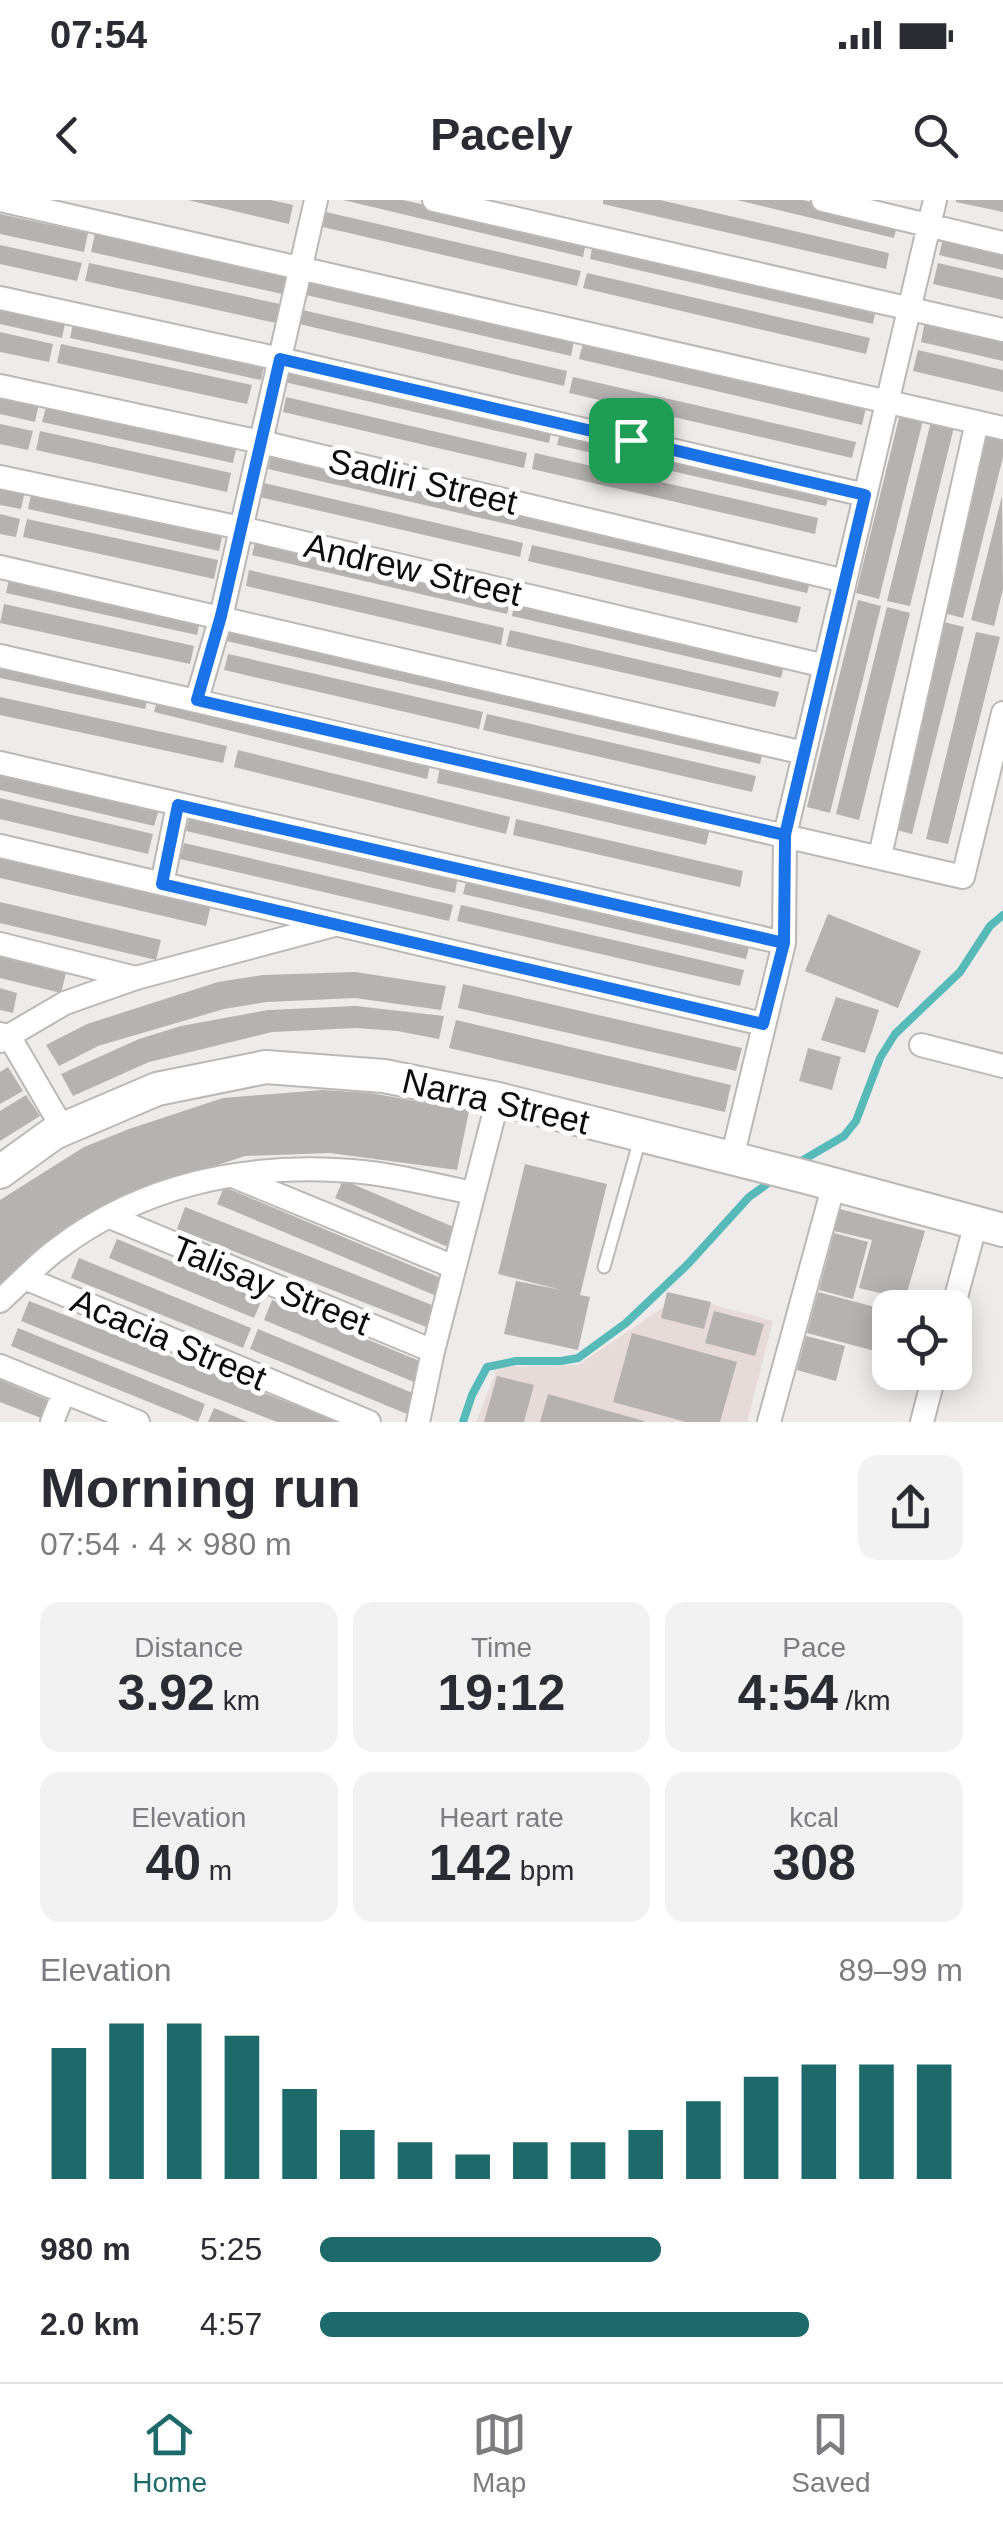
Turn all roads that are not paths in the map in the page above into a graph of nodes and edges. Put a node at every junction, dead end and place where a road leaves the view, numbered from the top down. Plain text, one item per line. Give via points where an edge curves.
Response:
1 (0, 200) edge
2 (316, 200) edge
3 (434, 200) edge
4 (935, 200) edge
5 (829, 201) edge
6 (929, 225) junction
7 (1003, 243) edge
8 (301, 268) junction
9 (0, 298) edge
10 (909, 309) junction
11 (1003, 330) edge
12 (280, 359) junction
13 (0, 386) edge
14 (888, 400) junction
15 (978, 422) junction
16 (1003, 428) edge
17 (261, 442) junction
18 (0, 476) edge
19 (865, 495) junction
20 (241, 528) junction
21 (0, 566) edge
22 (845, 581) junction
23 (221, 616) junction
24 (0, 656) edge
25 (825, 666) junction
26 (197, 700) junction
27 (1003, 712) edge
28 (804, 753) junction
29 (0, 763) edge
30 (178, 805) junction
31 (785, 835) junction
32 (0, 846) edge
33 (880, 856) junction
34 (162, 884) junction
35 (337, 924) junction
36 (784, 943) junction
37 (0, 944) edge
38 (136, 978) junction
39 (763, 1024) junction
40 (3, 1037) edge
41 (921, 1044) dead end
42 (1003, 1066) edge
43 (498, 1100) junction
44 (64, 1129) junction
45 (641, 1135) junction
46 (732, 1158) junction
47 (0, 1172) edge
48 (232, 1176) junction
49 (820, 1180) junction
50 (472, 1192) junction
51 (110, 1217) junction
52 (990, 1227) edge
53 (604, 1267) dead end
54 (454, 1268) junction
55 (25, 1278) junction
56 (961, 1290) edge
57 (0, 1301) edge
58 (432, 1351) junction
59 (0, 1366) edge
60 (931, 1390) edge
61 (64, 1392) junction
62 (52, 1422) edge
63 (138, 1422) edge
64 (369, 1422) edge
65 (418, 1422) edge
66 (770, 1422) edge
67 (922, 1422) edge

1 - 8 street
2 - 8 street
3 - 10 street
4 - 6 street
5 - 6 street
6 - 7 street
6 - 10 street
8 - 12 street
8 - 14 street
9 - 12 street
10 - 11 street
10 - 14 street
12 - 17 street
12 - 19 street
13 - 17 street, Sadiri Street
14 - 15 street
14 - 19 street
15 - 16 street
15 - 33 street
17 - 20 street
17 - 22 street, Sadiri Street
18 - 20 street, Andrew Street
19 - 22 street
20 - 23 street
20 - 25 street, Andrew Street
21 - 23 street
22 - 25 street
23 - 26 street
23 - 28 street
24 - 26 street
25 - 28 street
26 - 31 street
27 - 33 street via 964,877
28 - 31 street
29 - 30 street
30 - 34 street
30 - 36 street
31 - 33 street
31 - 36 street
32 - 34 street
34 - 35 street
35 - 38 street
35 - 39 street
36 - 39 street
37 - 38 street
38 - 40 street via 65,1002
39 - 46 street
40 - 44 street
41 - 42 street
43 - 44 street, Narra Street via 384,1076 266,1068 156,1089
43 - 45 street, Narra Street
43 - 50 street
44 - 47 street, Narra Street
45 - 46 street, Narra Street
45 - 53 lane
46 - 49 street, Narra Street
48 - 50 street via 355,1171
48 - 51 street via 196,1180
48 - 54 street
49 - 52 street, Narra Street
49 - 66 street
50 - 54 street
51 - 55 street
51 - 58 street, Talisay Street
52 - 56 street
54 - 58 street
55 - 57 street
55 - 64 street, Acacia Street
58 - 65 street
59 - 61 street
60 - 67 street
61 - 62 street
61 - 63 street

